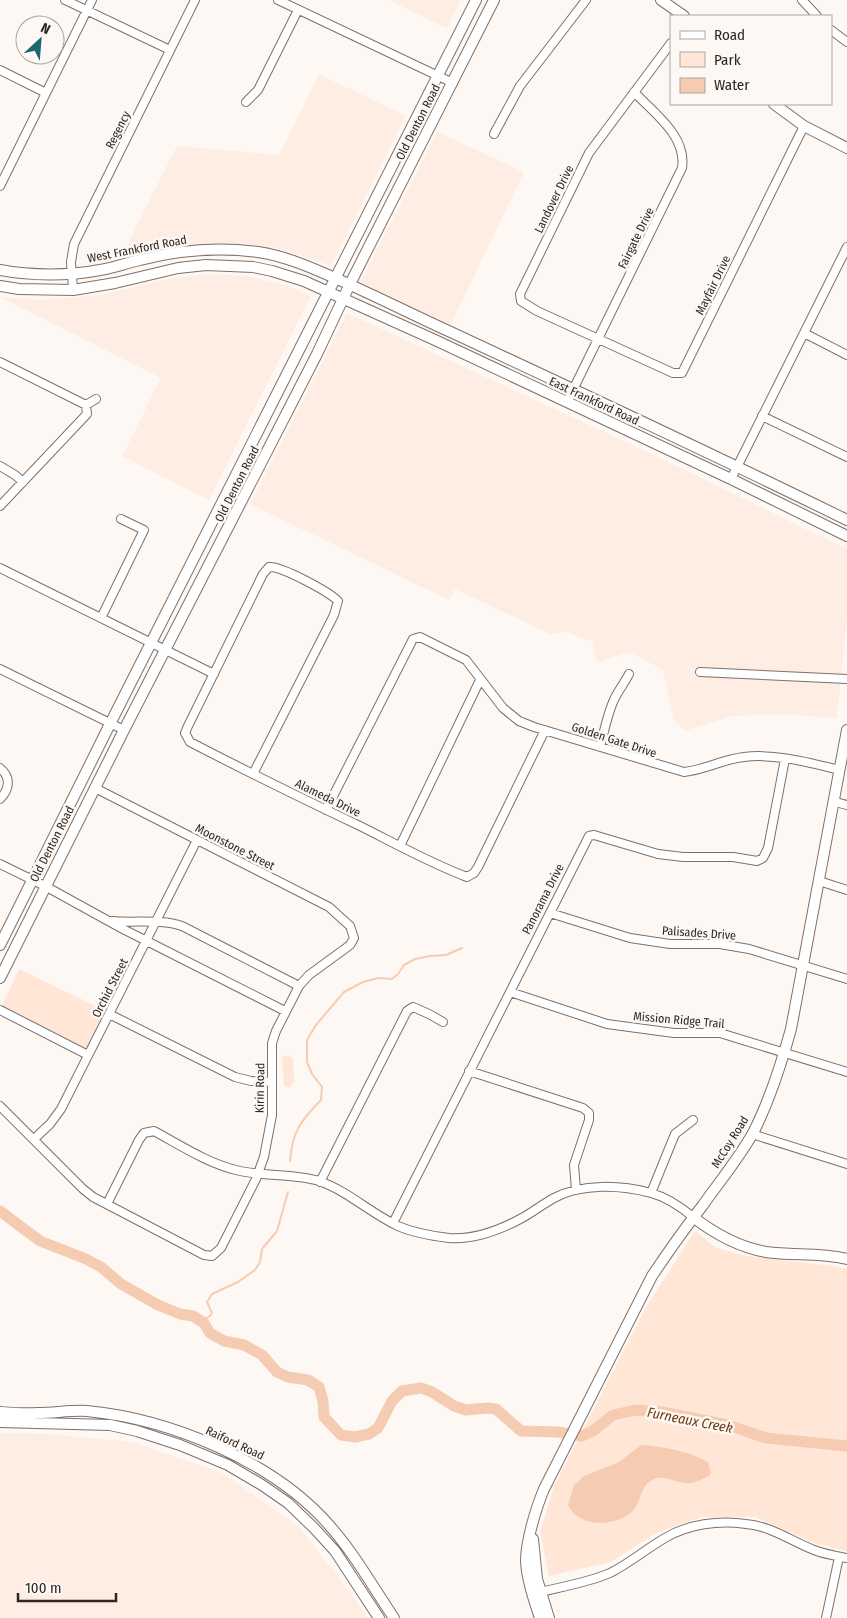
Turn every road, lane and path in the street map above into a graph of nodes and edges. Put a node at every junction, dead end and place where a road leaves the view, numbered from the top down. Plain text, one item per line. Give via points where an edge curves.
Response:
1 (65, 0) edge
2 (92, 0) edge
3 (195, 0) edge
4 (278, 0) edge
5 (476, 0) edge
6 (494, 0) edge
7 (586, 0) edge
8 (661, 0) edge
9 (802, 0) edge
10 (298, 10) junction
11 (87, 11) junction
12 (683, 15) edge
13 (816, 15) edge
14 (832, 31) edge
15 (847, 42) edge
16 (670, 44) edge
17 (170, 50) junction
18 (0, 70) edge
19 (437, 75) junction
20 (452, 83) junction
21 (634, 92) junction
22 (46, 93) junction
23 (246, 102) dead end
24 (775, 105) edge
25 (804, 126) junction
26 (494, 134) dead end
27 (847, 148) edge
28 (397, 156) junction
29 (411, 163) junction
30 (0, 186) edge
31 (846, 249) edge
32 (0, 270) edge
33 (73, 273) junction
34 (335, 278) junction
35 (350, 284) junction
36 (0, 286) edge
37 (73, 290) junction
38 (329, 292) junction
39 (343, 299) junction
40 (442, 328) junction
41 (804, 333) junction
42 (598, 339) junction
43 (435, 340) junction
44 (847, 354) edge
45 (0, 362) edge
46 (573, 389) junction
47 (96, 399) dead end
48 (567, 402) junction
49 (86, 405) junction
50 (762, 416) junction
51 (250, 448) junction
52 (265, 456) junction
53 (847, 457) edge
54 (0, 466) edge
55 (738, 466) junction
56 (731, 479) junction
57 (23, 482) junction
58 (0, 506) edge
59 (121, 519) dead end
60 (847, 520) edge
61 (847, 536) edge
62 (0, 568) edge
63 (101, 618) junction
64 (151, 643) junction
65 (165, 650) junction
66 (0, 669) edge
67 (700, 672) dead end
68 (214, 674) junction
69 (629, 674) dead end
70 (847, 679) edge
71 (480, 680) junction
72 (110, 724) junction
73 (124, 730) junction
74 (545, 730) junction
75 (847, 730) edge
76 (600, 747) junction
77 (784, 759) junction
78 (0, 768) edge
79 (840, 770) junction
80 (253, 774) junction
81 (95, 788) junction
82 (0, 799) edge
83 (835, 802) junction
84 (847, 806) edge
85 (326, 810) junction
86 (196, 840) junction
87 (400, 846) junction
88 (0, 864) edge
89 (32, 879) junction
90 (819, 881) junction
91 (45, 886) junction
92 (847, 890) edge
93 (550, 913) junction
94 (110, 921) junction
95 (156, 922) junction
96 (354, 938) joint
97 (146, 940) junction
98 (0, 945) edge
99 (802, 965) junction
100 (0, 978) edge
101 (847, 979) edge
102 (299, 986) junction
103 (510, 992) junction
104 (0, 1010) edge
105 (285, 1011) junction
106 (109, 1014) junction
107 (443, 1022) dead end
108 (784, 1052) junction
109 (88, 1055) junction
110 (469, 1071) junction
111 (847, 1072) edge
112 (272, 1082) junction
113 (0, 1106) edge
114 (693, 1120) dead end
115 (752, 1134) junction
116 (34, 1139) junction
117 (847, 1164) edge
118 (259, 1173) junction
119 (320, 1182) junction
120 (576, 1190) junction
121 (651, 1193) junction
122 (107, 1204) junction
123 (693, 1217) junction
124 (393, 1224) junction
125 (847, 1259) edge
126 (0, 1412) edge
127 (0, 1422) edge
128 (843, 1557) edge
129 (537, 1593) junction
130 (379, 1618) edge
131 (394, 1618) edge
132 (540, 1618) edge
133 (549, 1618) edge
134 (826, 1618) edge

1 - 11 street
2 - 11 street
3 - 17 street, Regency
4 - 10 street
5 - 19 main road, Old Denton Road
6 - 20 main road, Old Denton Road
7 - 26 street via 520,86
8 - 12 main road
9 - 13 street
10 - 19 street
10 - 23 street via 258,90
11 - 17 street
11 - 22 street
14 - 15 street
16 - 21 street, Landover Drive
17 - 33 street, Regency via 74,244
18 - 22 street
19 - 20 street
19 - 28 main road, Old Denton Road
20 - 29 main road, Old Denton Road
21 - 42 street, Fairgate Drive via 676,136 683,162
21 - 42 street, Landover Drive via 589,153 520,294 521,302
22 - 30 street
24 - 25 main road
25 - 27 main road
25 - 42 street, Mayfair Drive via 682,373 673,373
28 - 29 main road
28 - 34 main road, Old Denton Road
29 - 35 main road, Old Denton Road
31 - 41 street
32 - 33 main road, West Frankford Road
33 - 34 main road, West Frankford Road via 178,253 224,250 258,252 286,259
33 - 37 street, Regency
34 - 35 main road, East Frankford Road
34 - 38 main road, Old Denton Road
35 - 39 main road, Old Denton Road
35 - 40 main road, East Frankford Road
36 - 37 main road
37 - 38 main road via 178,268 225,265 272,271
38 - 39 main road, East Frankford Road
38 - 51 main road, Old Denton Road
39 - 43 main road, East Frankford Road
39 - 52 main road, Old Denton Road
40 - 43 main road
40 - 46 main road, East Frankford Road
41 - 44 street
41 - 50 street
42 - 46 street, Fairgate Drive
43 - 48 main road, East Frankford Road
45 - 49 street
46 - 48 street, Fairgate Drive
46 - 55 main road, East Frankford Road
47 - 49 street
48 - 56 main road, East Frankford Road
49 - 57 street via 87,414
50 - 53 street
50 - 55 street
51 - 52 main road
51 - 64 main road, Old Denton Road
52 - 65 main road, Old Denton Road
54 - 57 street
55 - 56 street
55 - 60 main road, East Frankford Road
56 - 61 main road, East Frankford Road
57 - 58 street
59 - 63 street via 144,530
62 - 63 street
63 - 64 street
64 - 65 street
64 - 72 main road, Old Denton Road
65 - 68 street
65 - 73 main road, Old Denton Road
66 - 72 street
67 - 70 street
68 - 80 street, Alameda Drive via 185,733 190,742
68 - 80 street via 269,567 276,566 338,601
69 - 76 street via 614,700
71 - 74 street, Golden Gate Drive via 509,714
71 - 85 street, Golden Gate Drive via 471,665 459,656 420,636 413,639
71 - 87 street
72 - 73 street
72 - 89 main road, Old Denton Road
73 - 81 main road, Old Denton Road
74 - 76 street, Golden Gate Drive
74 - 87 street, Alameda Drive via 474,873 467,877
75 - 79 main road, McCoy Road
76 - 77 street, Golden Gate Drive via 684,772 742,757
77 - 79 street, Golden Gate Drive
77 - 93 street, Panorama Drive via 768,848 763,858 658,854 594,834 584,842
78 - 82 street via 7,774 8,781
79 - 83 main road, McCoy Road
80 - 85 street, Alameda Drive
81 - 86 street, Moonstone Street
81 - 91 main road, Old Denton Road
83 - 84 street
83 - 90 main road, McCoy Road
85 - 87 street, Alameda Drive
86 - 95 street, Orchid Street
86 - 96 street, Moonstone Street via 329,907 350,926
88 - 89 street
89 - 91 street
89 - 98 main road, Old Denton Road
90 - 92 street
90 - 99 main road, McCoy Road
91 - 94 street
91 - 100 main road, Old Denton Road
93 - 99 street, Palisades Drive via 630,938 670,944 736,946
93 - 103 street, Panorama Drive
94 - 95 street
94 - 97 street
95 - 97 street, Orchid Street
95 - 102 street via 182,926
96 - 102 street, Kirin Road via 350,945
97 - 105 street
97 - 106 street, Orchid Street
99 - 101 street, Palisades Drive
99 - 108 main road, McCoy Road
102 - 105 street, Kirin Road
103 - 108 street, Mission Ridge Trail via 607,1024 674,1033 720,1033
103 - 110 street, Panorama Drive
104 - 109 street
105 - 112 street, Kirin Road via 272,1043
106 - 109 street, Orchid Street
106 - 112 street via 234,1077
107 - 119 street via 413,1007 407,1011
108 - 111 street, Mission Ridge Trail
108 - 115 main road, McCoy Road
109 - 116 street, Orchid Street via 61,1109
110 - 120 street via 583,1108 589,1113 574,1165
110 - 124 street, Panorama Drive
112 - 118 street, Kirin Road via 272,1115
113 - 116 street
114 - 121 street via 676,1134
115 - 117 street
115 - 123 main road, McCoy Road
116 - 122 street via 83,1189
118 - 119 street
118 - 122 street via 216,1164 154,1131 144,1132
118 - 122 street, Kirin Road via 221,1248 212,1256 204,1255
119 - 124 street via 339,1190
120 - 121 street via 609,1187
120 - 124 street via 556,1197 501,1229 482,1234 452,1238 412,1232
121 - 123 street
123 - 125 main road via 727,1240 766,1252
123 - 129 main road, McCoy Road via 652,1276 539,1502 532,1528
126 - 131 main road, Raiford Road via 115,1414 185,1434 269,1473 300,1496 329,1525
127 - 130 main road, Raiford Road via 110,1425 180,1445 228,1465 288,1503 314,1528 335,1551
128 - 129 street via 818,1552 762,1527 706,1524 665,1538 608,1573
128 - 134 street
129 - 132 main road, McCoy Road
129 - 133 main road, McCoy Road

